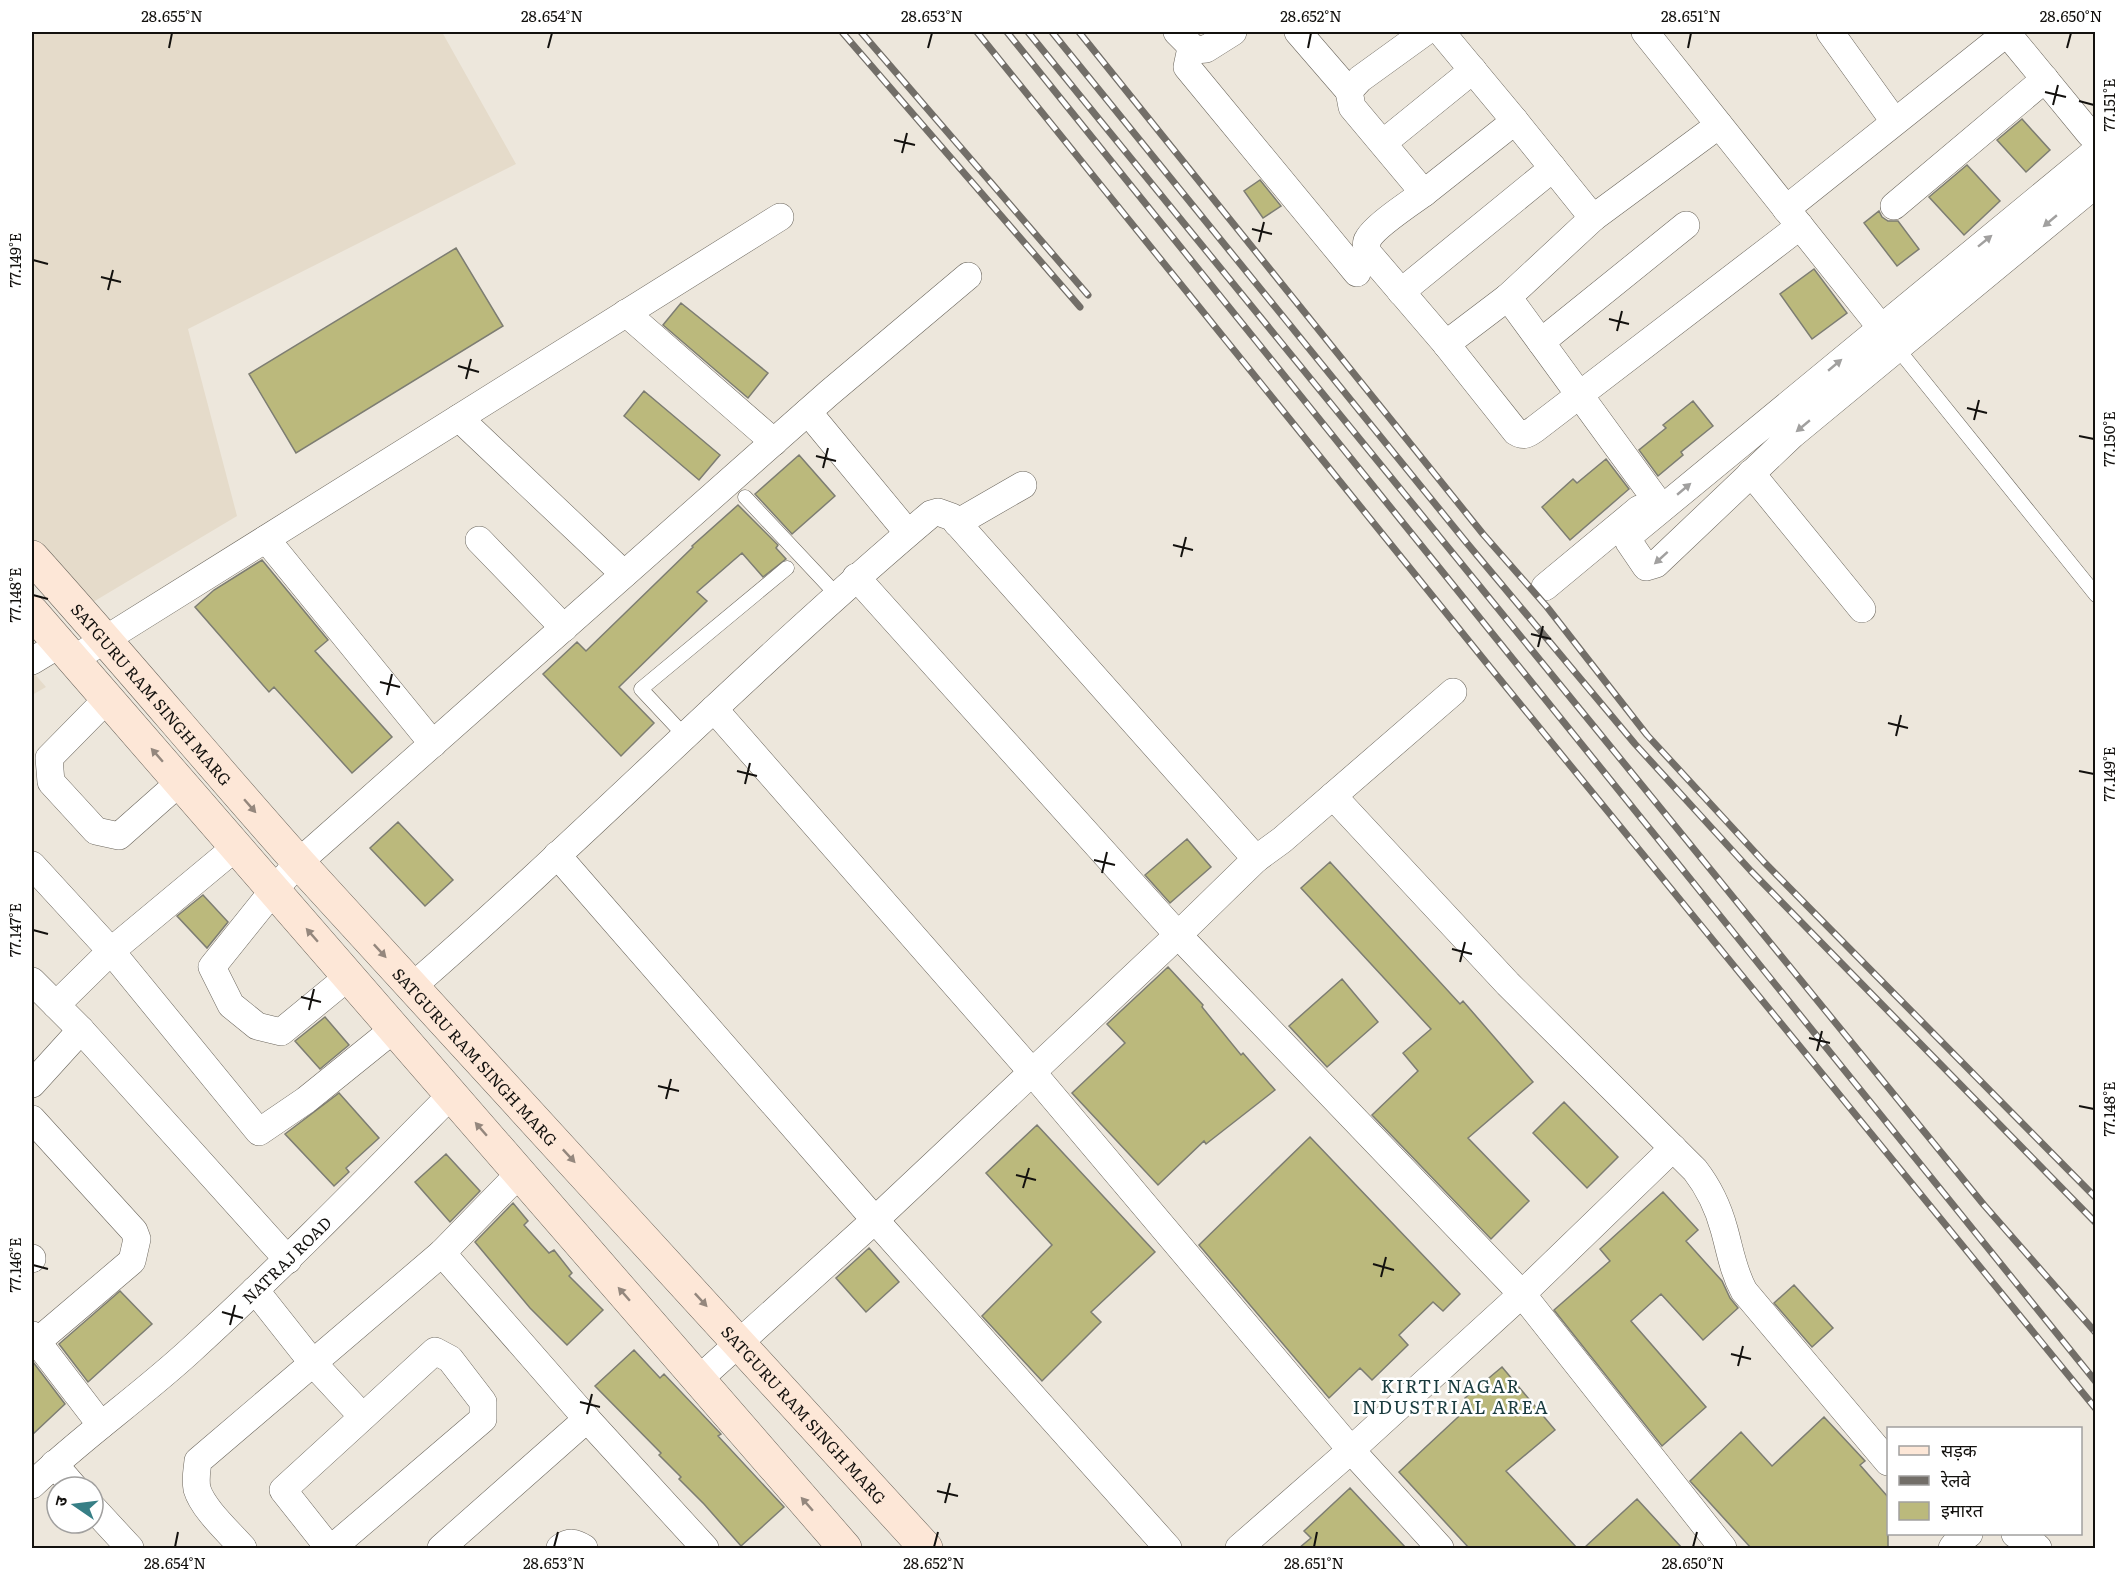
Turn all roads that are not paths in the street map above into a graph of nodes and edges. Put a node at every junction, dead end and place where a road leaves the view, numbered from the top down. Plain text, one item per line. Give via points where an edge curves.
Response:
1 (1233, 32) edge
2 (1298, 32) edge
3 (1425, 32) edge
4 (1441, 32) edge
5 (1645, 32) edge
6 (1830, 32) edge
7 (2007, 32) edge
8 (1184, 40) edge
9 (1473, 70) junction
10 (2045, 79) junction
11 (1349, 91) junction
12 (1515, 121) junction
13 (1894, 121) junction
14 (1719, 125) junction
15 (2093, 142) edge
16 (1383, 143) junction
17 (1553, 168) junction
18 (2096, 184) edge
19 (1424, 193) junction
20 (1894, 206) dead end
21 (780, 217) dead end
22 (1593, 218) junction
23 (1793, 218) junction
24 (1686, 225) dead end
25 (1357, 273) dead end
26 (968, 276) dead end
27 (1401, 292) junction
28 (1508, 297) junction
29 (626, 313) junction
30 (1880, 327) junction
31 (1541, 342) junction
32 (1446, 344) junction
33 (1897, 348) junction
34 (1580, 395) junction
35 (808, 412) junction
36 (459, 418) junction
37 (774, 442) junction
38 (1752, 473) junction
39 (1023, 485) dead end
40 (745, 497) dead end
41 (1658, 503) junction
42 (957, 523) junction
43 (908, 533) junction
44 (266, 539) junction
45 (479, 540) dead end
46 (32, 556) edge
47 (787, 568) dead end
48 (624, 574) junction
49 (847, 586) junction
50 (1545, 586) dead end
51 (2096, 595) edge
52 (1862, 609) dead end
53 (32, 612) edge
54 (564, 628) junction
55 (106, 639) junction
56 (67, 651) junction
57 (32, 662) edge
58 (1453, 692) dead end
59 (108, 698) junction
60 (714, 709) junction
61 (685, 736) junction
62 (433, 744) junction
63 (180, 782) junction
64 (1333, 796) junction
65 (236, 847) junction
66 (557, 855) junction
67 (1256, 859) junction
68 (299, 862) junction
69 (32, 865) edge
70 (273, 891) junction
71 (1179, 935) junction
72 (111, 951) junction
73 (348, 977) junction
74 (32, 981) edge
75 (412, 986) junction
76 (56, 1005) junction
77 (394, 1029) junction
78 (81, 1030) junction
79 (1032, 1072) junction
80 (32, 1084) edge
81 (451, 1095) junction
82 (32, 1119) edge
83 (1674, 1148) junction
84 (519, 1174) junction
85 (875, 1220) junction
86 (442, 1253) junction
87 (288, 1260) junction
88 (255, 1290) junction
89 (1522, 1294) junction
90 (33, 1341) edge
91 (739, 1341) junction
92 (312, 1362) junction
93 (699, 1379) junction
94 (363, 1416) junction
95 (587, 1419) junction
96 (101, 1425) junction
97 (1351, 1450) junction
98 (1887, 1461) edge
99 (54, 1464) junction
100 (64, 1475) edge
101 (32, 1485) edge
102 (105, 1528) edge
103 (2019, 1535) edge
104 (114, 1543) edge
105 (243, 1548) edge
106 (331, 1548) edge
107 (441, 1548) edge
108 (560, 1548) edge
109 (584, 1548) edge
110 (705, 1548) edge
111 (845, 1548) edge
112 (926, 1548) edge
113 (1168, 1548) edge
114 (1239, 1548) edge
115 (1440, 1548) edge
116 (1723, 1548) edge
117 (2038, 1548) edge

1 - 8 street via 1206,49 1195,50
2 - 11 street
3 - 11 street
4 - 9 street
5 - 14 street
6 - 13 street
7 - 10 street
7 - 13 street
8 - 25 street via 1187,67
9 - 12 street
9 - 16 street
10 - 15 street
10 - 20 street
11 - 16 street via 1352,107
12 - 17 street
12 - 19 street
13 - 23 street
14 - 22 street
14 - 23 street
30 -> 15 street
16 - 19 street
17 - 22 street
17 - 27 street
18 -> 33 street
19 - 27 street via 1379,228 1366,247
21 - 29 street
22 - 28 street
23 - 30 street
23 - 34 street
24 - 31 street
26 - 35 street
27 - 32 street
28 - 31 street
28 - 32 street
29 - 36 street
29 - 37 street
30 - 33 street
41 -> 30 street
31 - 34 street
32 - 34 street via 1521,435
33 -> 38 street
33 - 51 lane
34 - 41 street
35 - 37 street
35 - 43 street
36 - 44 street
36 - 48 street
37 - 48 street
38 -> 41 street via 1656,564 1647,567 1628,539
38 - 52 street
39 - 42 street
40 - 49 lane
41 - 50 street
42 - 43 street via 946,513 938,512
42 - 67 street
43 - 49 street
44 - 55 street
44 - 62 street
45 - 54 street
46 - 55 main road, SATGURU RAM SINGH MARG
47 - 61 lane via 641,689
48 - 54 street
49 - 60 street
49 - 71 street
53 - 56 main road
54 - 62 street
55 - 56 street
55 -> 68 main road, SATGURU RAM SINGH MARG
56 - 57 street
56 - 59 main road
58 - 64 street
63 -> 59 main road
59 - 63 street via 49,758 51,782 96,831 119,836
60 - 61 street
60 - 79 street
61 - 66 street
62 - 68 street
63 - 65 main road
64 - 67 street
64 - 83 street via 1515,991
65 - 70 main road
65 - 72 street
66 - 75 street
66 - 85 street
67 - 71 street
68 - 70 street
68 -> 75 main road, SATGURU RAM SINGH MARG
69 - 72 street
73 -> 70 main road
70 - 73 street via 212,967 231,1005 257,1026 281,1032
71 - 79 street
71 - 89 street
72 - 76 street
72 - 77 street via 259,1132 306,1100
73 - 77 main road
74 - 76 street
75 -> 91 main road, SATGURU RAM SINGH MARG
76 - 78 street
77 - 81 main road
78 - 80 street
78 - 87 street
79 - 85 street
79 - 97 street
84 -> 81 main road
81 - 87 street, NATRAJ ROAD
82 - 90 street via 134,1231 137,1239 132,1262
83 - 89 street
83 - 98 street via 1714,1199 1744,1291
84 - 86 street
93 -> 84 main road
85 - 91 street
85 - 113 street
86 - 92 street
86 - 95 street
87 - 88 street, NATRAJ ROAD
88 - 92 street
88 - 96 street, NATRAJ ROAD via 189,1352
89 - 97 street
89 - 116 street
90 - 96 street
91 - 93 street
91 - 112 main road, SATGURU RAM SINGH MARG
92 - 94 street
92 - 105 street via 198,1461 198,1490
111 -> 93 main road
94 - 106 street via 283,1490
94 - 106 street via 435,1351 450,1359 483,1402 483,1419
95 - 107 street
95 - 110 street
96 - 99 street, NATRAJ ROAD
97 - 114 street
97 - 115 street
99 - 100 street
99 - 101 street, NATRAJ ROAD
102 - 104 street
103 - 117 street
108 - 109 street via 575,1543

